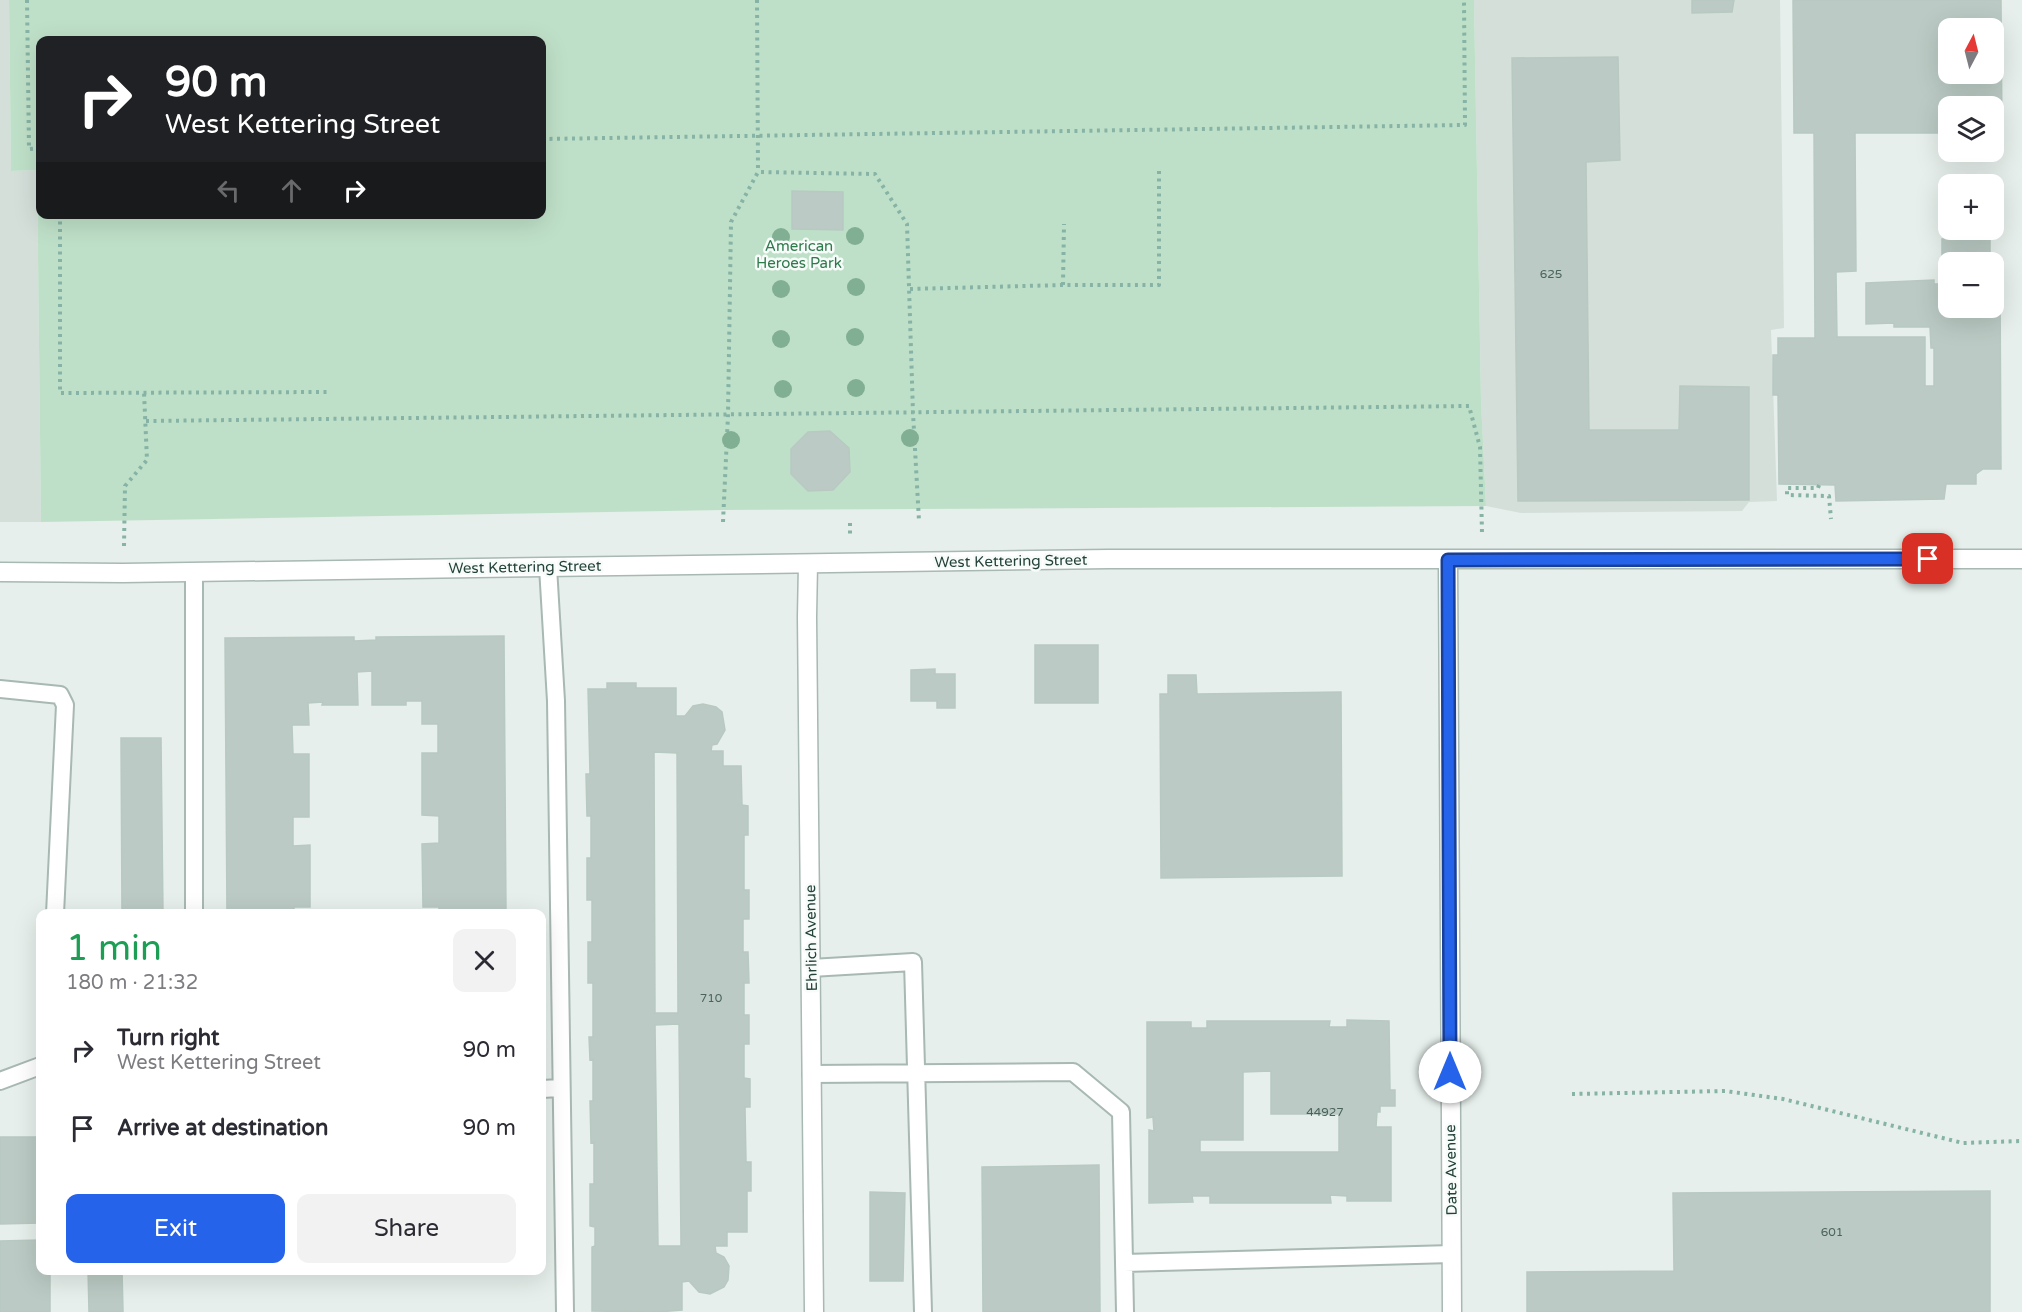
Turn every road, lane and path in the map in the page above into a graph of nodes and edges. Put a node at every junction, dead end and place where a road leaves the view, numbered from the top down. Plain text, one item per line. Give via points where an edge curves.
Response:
1 (27, 0) edge
2 (757, 0) edge
3 (1464, 0) edge
4 (757, 134) junction
5 (546, 139) edge
6 (36, 148) edge
7 (1159, 168) dead end
8 (758, 172) junction
9 (60, 219) edge
10 (1064, 224) dead end
11 (1063, 285) junction
12 (910, 289) junction
13 (144, 392) junction
14 (329, 392) dead end
15 (913, 413) junction
16 (728, 415) junction
17 (146, 421) junction
18 (1819, 485) dead end
19 (1831, 519) dead end
20 (919, 521) dead end
21 (723, 522) dead end
22 (850, 523) dead end
23 (850, 535) dead end
24 (1482, 559) junction
25 (2022, 559) edge
26 (1448, 560) junction
27 (808, 564) junction
28 (548, 567) junction
29 (0, 572) edge
30 (194, 572) junction
31 (123, 573) junction
32 (0, 689) edge
33 (55, 909) edge
34 (194, 909) edge
35 (811, 968) junction
36 (36, 1068) edge
37 (811, 1074) junction
38 (916, 1074) junction
39 (0, 1081) edge
40 (560, 1088) junction
41 (546, 1089) edge
42 (1572, 1094) dead end
43 (2022, 1141) edge
44 (1452, 1254) junction
45 (1124, 1263) junction
46 (565, 1312) edge
47 (814, 1312) edge
48 (923, 1312) edge
49 (1125, 1312) edge
50 (1452, 1312) edge

1 - 6 path via 29,148
2 - 4 path
3 - 4 path via 1466,125
4 - 5 path
4 - 8 path
7 - 11 path via 1159,285
8 - 12 path via 875,174 908,224
8 - 16 path via 731,222
9 - 13 path via 60,393
10 - 11 path
11 - 12 path
12 - 15 path
13 - 14 path
13 - 17 path
15 - 16 path
15 - 20 path
15 - 24 path via 1469,406 1480,447
16 - 17 path
16 - 21 path
17 - 31 path via 147,460 125,486
18 - 19 path via 1787,488 1787,495 1829,495
22 - 23 path
24 - 25 street, West Kettering Street
24 - 26 street, West Kettering Street
26 - 27 street, West Kettering Street
26 - 44 street, Date Avenue
27 - 28 street, West Kettering Street
27 - 35 street, Ehrlich Avenue
28 - 30 street, West Kettering Street
28 - 40 lane via 556,701
29 - 31 street, West Kettering Street
30 - 31 street, West Kettering Street
30 - 34 lane
32 - 33 lane via 60,695 65,705
35 - 37 street, Ehrlich Avenue
35 - 38 lane via 913,962
36 - 39 lane
37 - 38 lane
37 - 47 street, Ehrlich Avenue
38 - 45 lane via 1073,1072 1121,1112
38 - 48 lane
40 - 41 lane
40 - 46 lane
42 - 43 path via 1725,1091 1783,1098 1964,1143
44 - 45 lane
44 - 50 street, Date Avenue
45 - 49 lane

